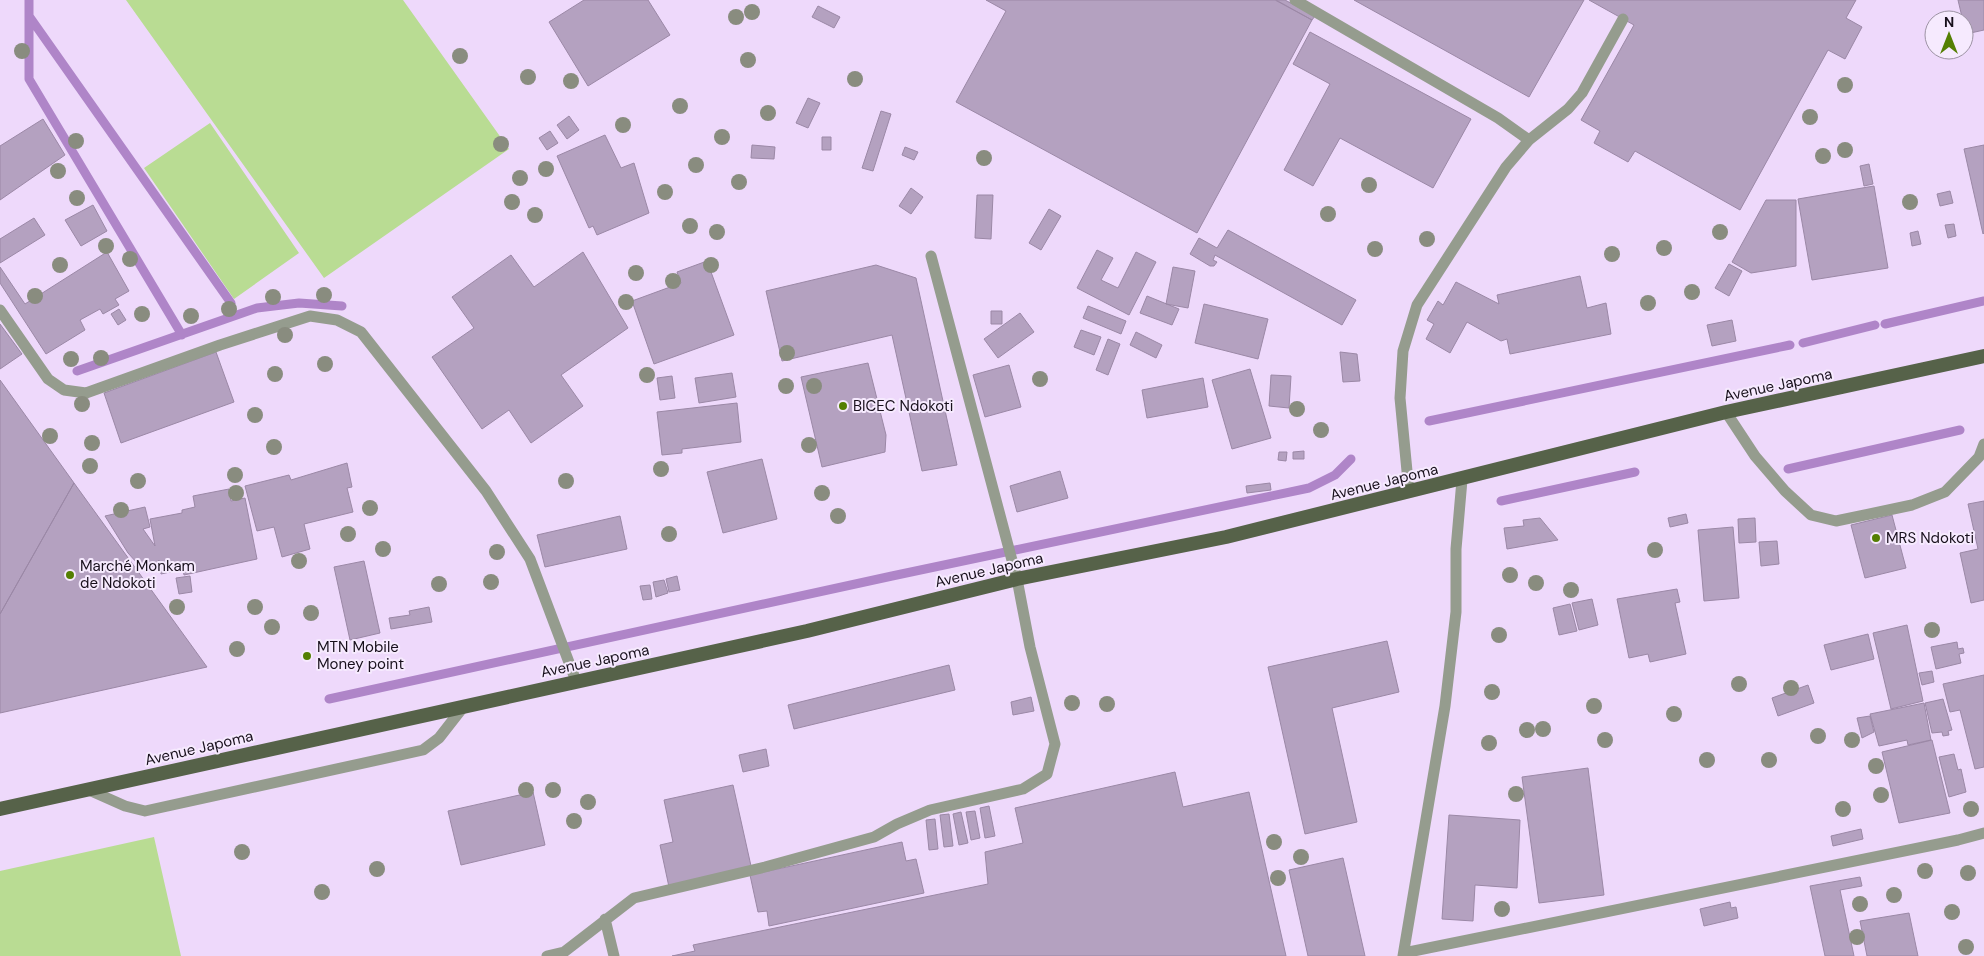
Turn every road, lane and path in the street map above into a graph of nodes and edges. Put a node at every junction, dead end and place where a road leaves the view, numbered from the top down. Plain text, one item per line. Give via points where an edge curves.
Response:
1 (1294, 0) edge
2 (1623, 19) dead end
3 (1529, 140) junction
4 (932, 256) dead end
5 (0, 310) edge
6 (1984, 356) edge
7 (1726, 412) junction
8 (1984, 444) edge
9 (1462, 480) junction
10 (1409, 492) junction
11 (1017, 579) junction
12 (576, 681) junction
13 (464, 706) junction
14 (88, 790) junction
15 (0, 809) edge
16 (1984, 832) edge
17 (605, 919) junction
18 (1404, 954) edge
19 (547, 956) edge
20 (614, 956) edge

1 - 3 lane via 1498,118
2 - 3 lane via 1582,93 1568,109
3 - 10 lane via 1506,167 1417,305 1403,351 1400,398
4 - 11 lane
5 - 12 lane via 48,379 64,390 86,393 310,316 337,320 360,332 486,491 530,559
6 - 7 main road, Avenue Japoma
7 - 8 lane via 1755,456 1786,491 1811,515 1836,521 1912,505 1945,492 1979,457
7 - 9 main road, Avenue Japoma
9 - 10 main road, Avenue Japoma
9 - 18 lane via 1452,649
10 - 11 main road, Avenue Japoma via 1226,537
11 - 12 main road, Avenue Japoma via 807,631
11 - 17 lane via 1055,744 1047,774 1023,789 930,810 874,837 634,898
12 - 13 main road, Avenue Japoma
13 - 14 main road, Avenue Japoma
13 - 14 lane via 439,738 423,750 145,811
14 - 15 main road, Avenue Japoma
16 - 18 lane
17 - 19 lane via 564,952
17 - 20 lane

